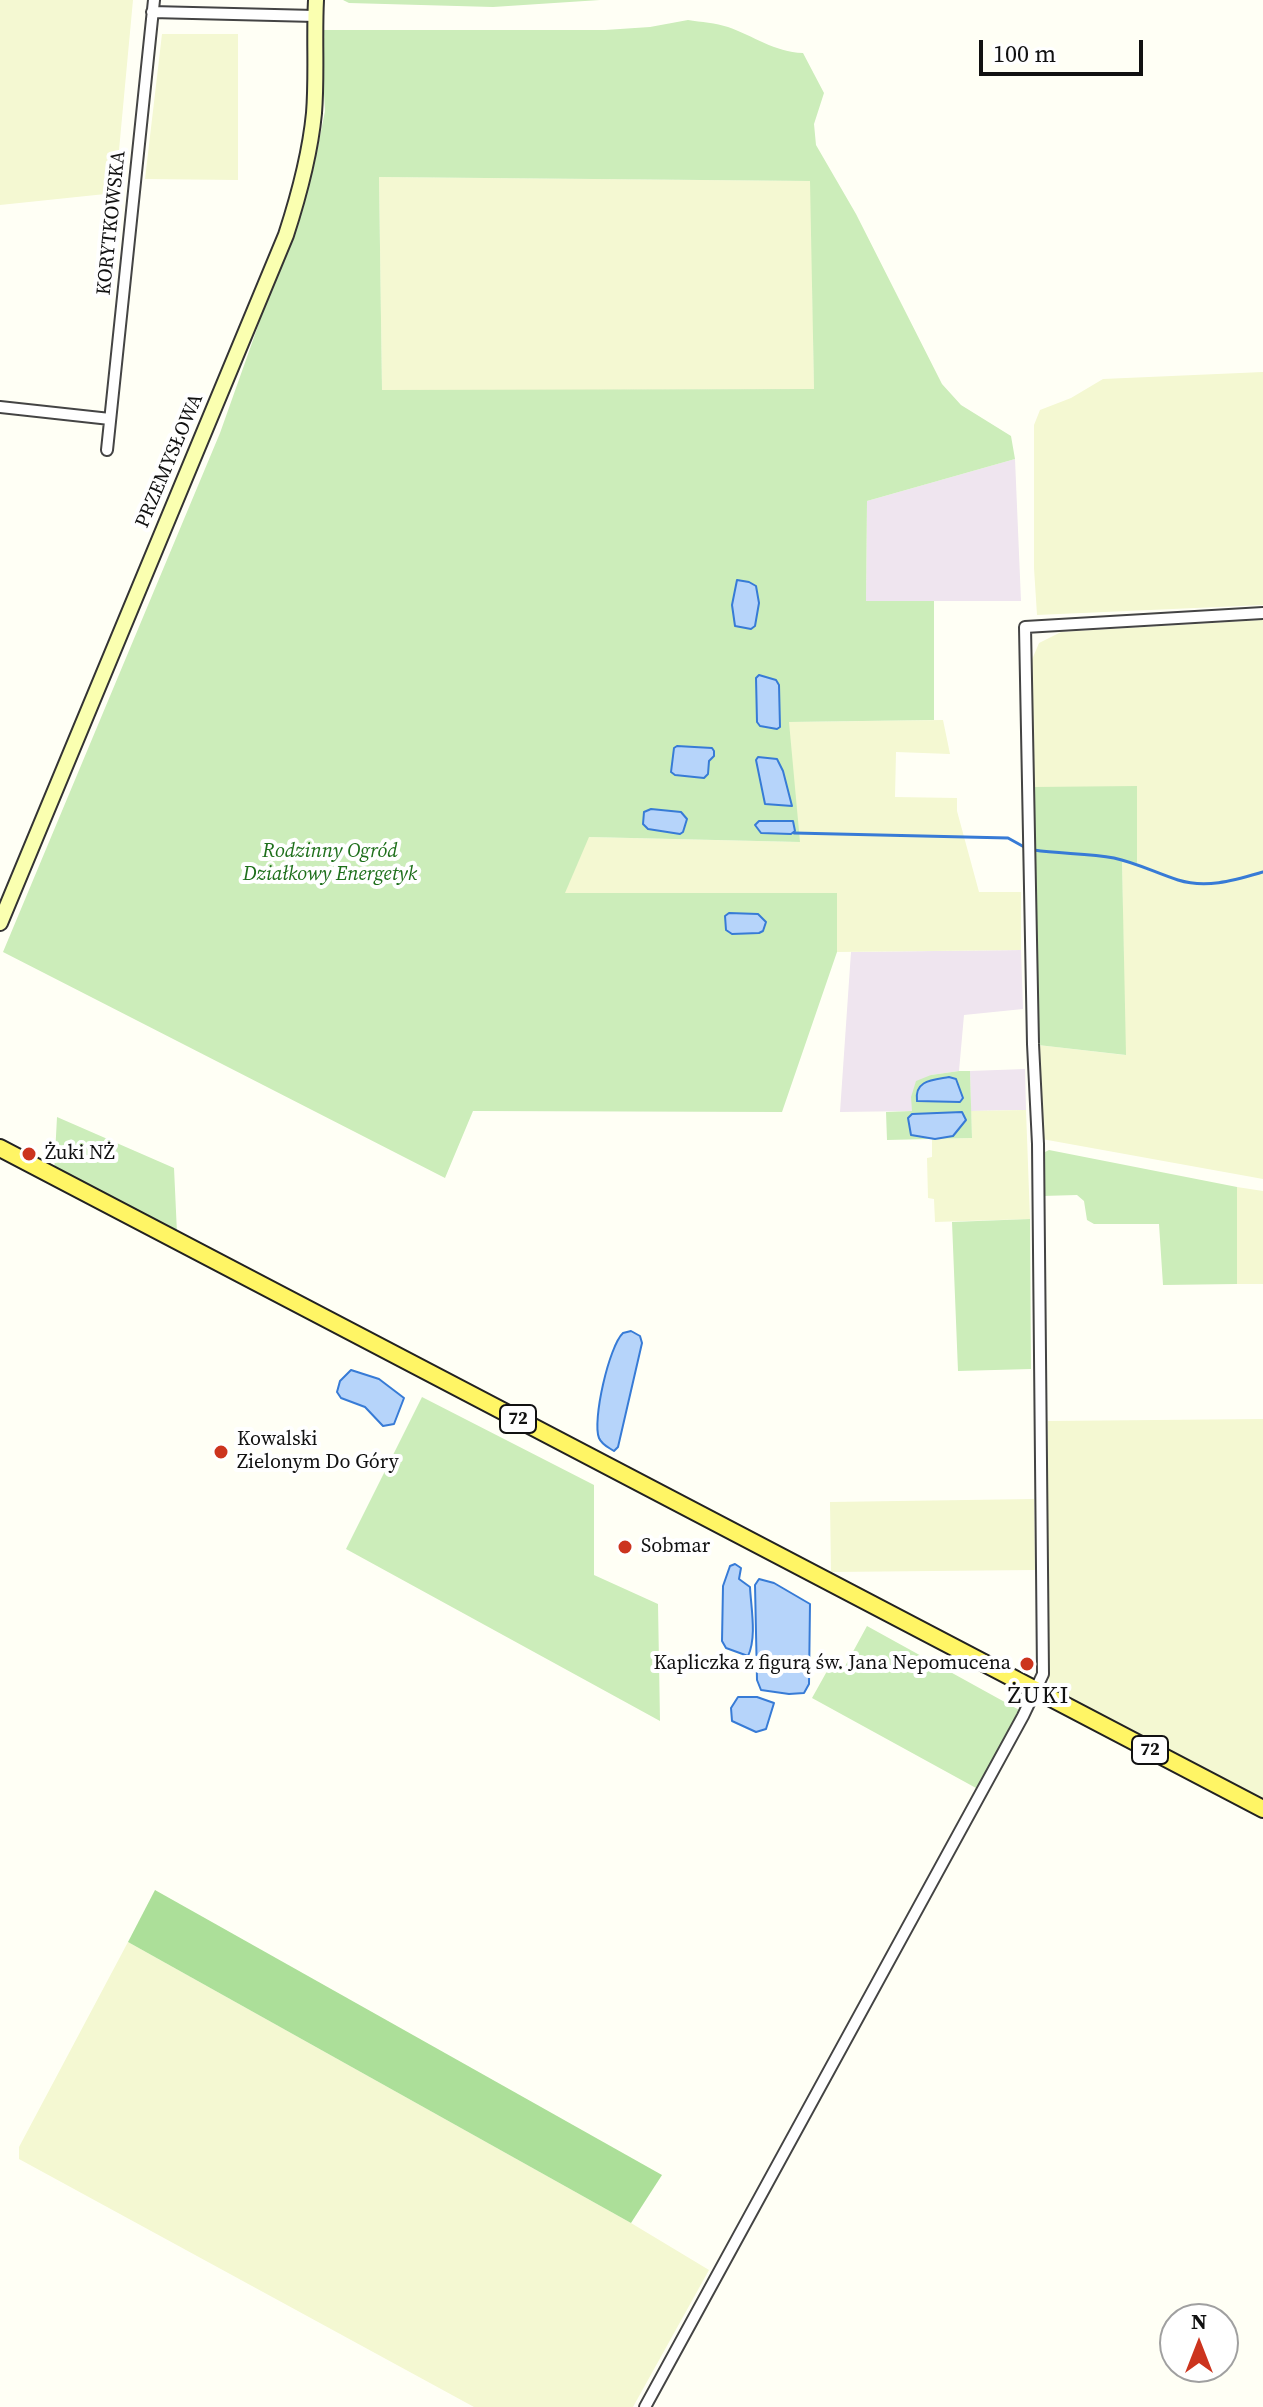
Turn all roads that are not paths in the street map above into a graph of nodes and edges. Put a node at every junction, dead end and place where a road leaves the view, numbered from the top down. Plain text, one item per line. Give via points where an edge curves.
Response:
1 (154, 0) edge
2 (316, 0) edge
3 (152, 12) junction
4 (315, 16) junction
5 (0, 407) edge
6 (110, 419) junction
7 (107, 450) dead end
8 (1263, 613) edge
9 (0, 923) edge
10 (0, 1148) edge
11 (1036, 1691) junction
12 (1263, 1809) edge
13 (645, 2407) edge

1 - 3 street, KORYTKOWSKA
2 - 4 main road, PRZEMYSŁOWA
3 - 4 street
3 - 6 street, KORYTKOWSKA
4 - 9 main road, PRZEMYSŁOWA via 311,139 286,235
5 - 6 street
6 - 7 street, KORYTKOWSKA
8 - 11 street via 1025,627 1042,1459 1043,1674
10 - 11 main road, 72
11 - 12 main road, 72
11 - 13 street

